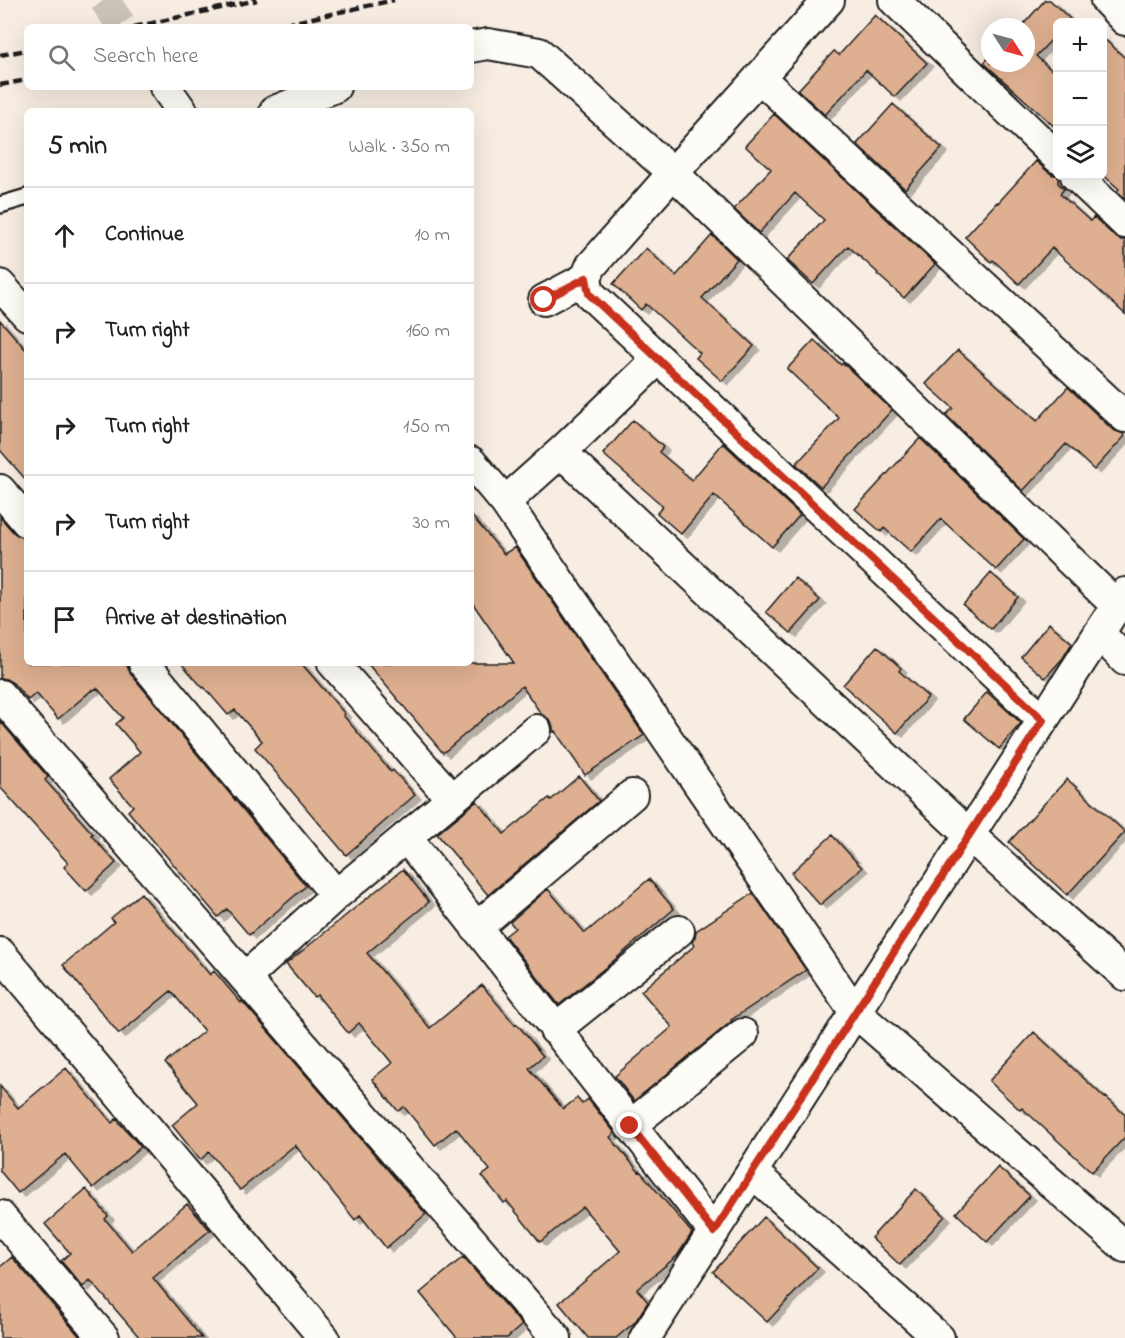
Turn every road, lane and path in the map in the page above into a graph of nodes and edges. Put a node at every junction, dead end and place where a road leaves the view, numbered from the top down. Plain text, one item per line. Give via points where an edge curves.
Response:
1 (829, 0) edge
2 (894, 0) edge
3 (1106, 0) edge
4 (1125, 20) edge
5 (474, 46) edge
6 (759, 77) junction
7 (167, 90) edge
8 (328, 90) edge
9 (180, 108) edge
10 (282, 108) edge
11 (1053, 153) edge
12 (673, 173) junction
13 (1080, 180) edge
14 (24, 198) edge
15 (0, 205) edge
16 (1125, 223) edge
17 (586, 278) junction
18 (0, 285) edge
19 (544, 300) dead end
20 (24, 312) edge
21 (658, 359) junction
22 (1125, 417) edge
23 (561, 452) junction
24 (474, 466) edge
25 (0, 490) edge
26 (505, 502) junction
27 (24, 518) edge
28 (1121, 599) edge
29 (1099, 633) junction
30 (1125, 660) edge
31 (146, 666) edge
32 (336, 666) edge
33 (0, 695) edge
34 (1043, 720) junction
35 (536, 730) dead end
36 (632, 795) dead end
37 (452, 799) junction
38 (969, 835) junction
39 (406, 837) junction
40 (336, 895) junction
41 (476, 928) junction
42 (679, 931) dead end
43 (0, 953) edge
44 (1125, 975) edge
45 (245, 978) junction
46 (10, 984) edge
47 (855, 1011) junction
48 (555, 1030) junction
49 (743, 1034) dead end
50 (630, 1126) junction
51 (752, 1172) junction
52 (2, 1222) edge
53 (714, 1232) junction
54 (1125, 1247) edge
55 (104, 1338) edge
56 (324, 1338) edge
57 (556, 1338) edge
58 (645, 1338) edge
59 (939, 1338) edge

1 - 6 street
2 - 11 street
3 - 4 street
5 - 12 street via 488,44 538,52
6 - 12 street
6 - 22 street
7 - 9 street
8 - 10 street
12 - 17 street via 591,266
12 - 28 street
13 - 16 street
14 - 15 lane
17 - 19 street
17 - 21 street via 589,294
18 - 20 street
21 - 23 street
21 - 34 street
23 - 26 street
23 - 38 street
24 - 26 street
25 - 27 street
26 - 47 street
28 - 29 street
29 - 30 street
29 - 34 street
31 - 40 street
32 - 37 street
33 - 45 street
34 - 38 street
35 - 37 street
36 - 41 street
37 - 39 street
38 - 44 street
38 - 47 street
39 - 40 street
39 - 41 street
40 - 45 street
41 - 48 street
42 - 48 street
43 - 46 street
45 - 57 street
46 - 56 street
47 - 51 street
47 - 54 street
48 - 50 street
49 - 50 street
50 - 53 street
51 - 53 street
51 - 59 street
52 - 55 street
53 - 58 street

